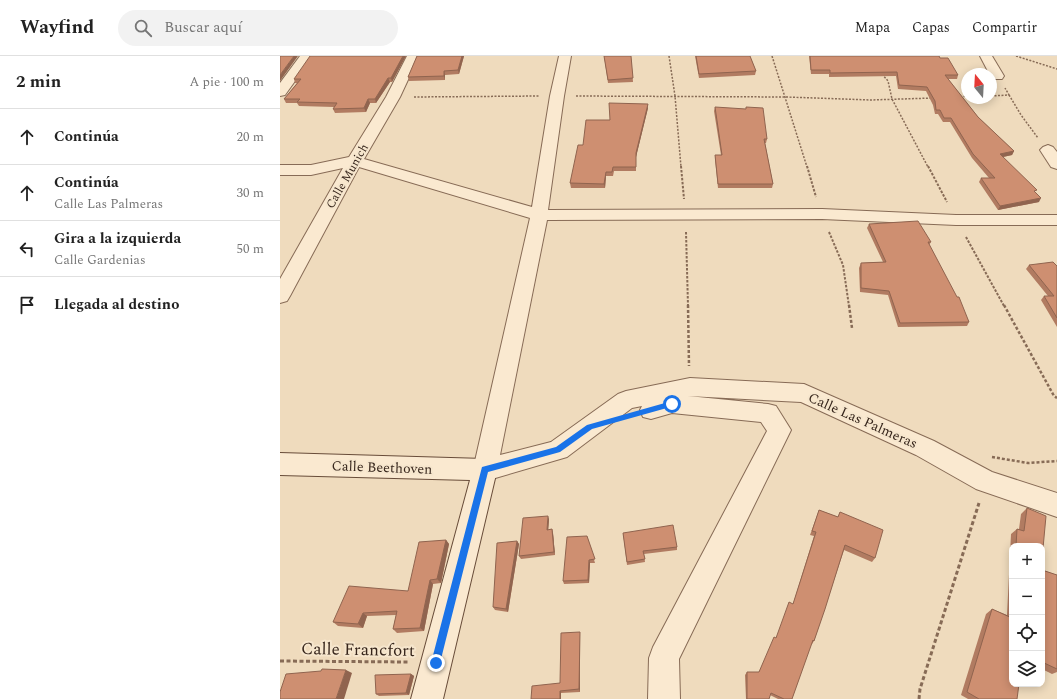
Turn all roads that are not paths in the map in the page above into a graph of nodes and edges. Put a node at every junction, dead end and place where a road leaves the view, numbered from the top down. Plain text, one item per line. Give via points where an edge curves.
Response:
1 (307, 56) edge
2 (413, 56) edge
3 (565, 56) edge
4 (986, 56) edge
5 (993, 68) edge
6 (280, 92) edge
7 (1048, 150) road end
8 (355, 161) junction
9 (1057, 164) edge
10 (280, 170) edge
11 (539, 215) junction
12 (1057, 220) edge
13 (280, 296) edge
14 (589, 427) junction
15 (280, 464) edge
16 (484, 470) junction
17 (1057, 505) edge
18 (427, 699) edge
19 (664, 699) edge

1 - 6 street
2 - 8 street, Calle Munich via 393,97
3 - 11 street
4 - 5 street
7 - 9 street
8 - 10 street via 311,170
8 - 11 street
8 - 13 street, Calle Munich
11 - 12 street via 822,214 956,220
11 - 16 street
14 - 16 street, Calle Las Palmeras via 558,450
14 - 17 street, Calle Las Palmeras via 626,400 690,387 804,393 925,448 985,482
14 - 19 street via 672,404 768,412 779,430 664,658
15 - 16 street, Calle Beethoven
16 - 18 street

